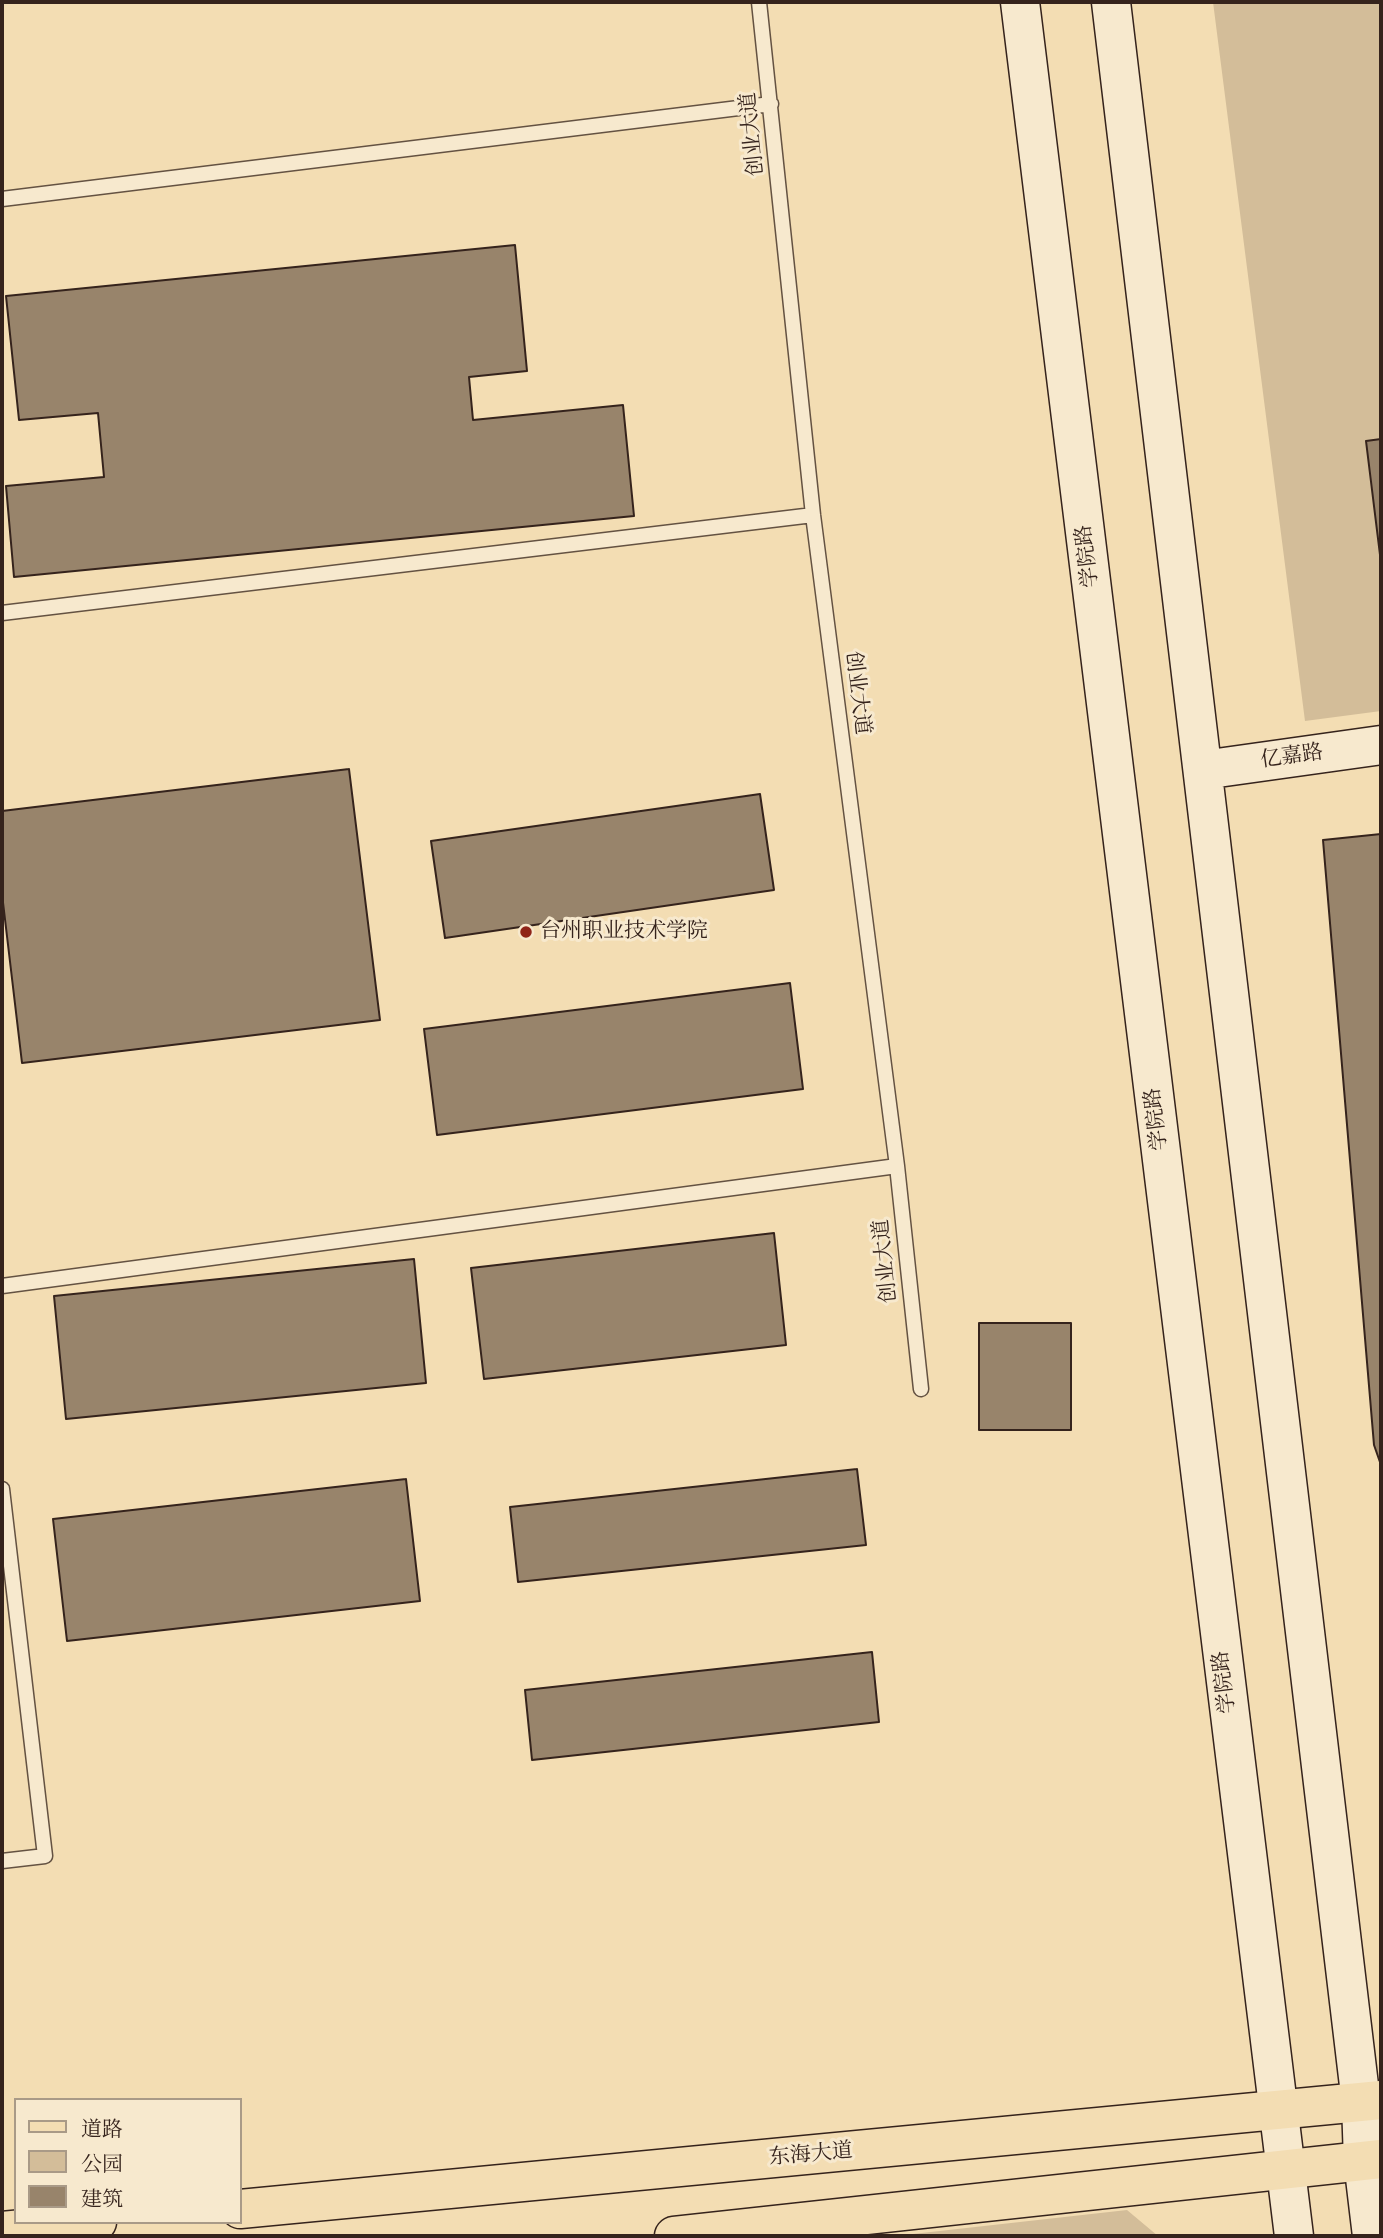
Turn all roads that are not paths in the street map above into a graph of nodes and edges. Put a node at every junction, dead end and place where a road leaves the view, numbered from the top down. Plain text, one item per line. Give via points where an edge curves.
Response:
1 (759, 2) edge
2 (1020, 2) edge
3 (1111, 2) edge
4 (771, 103) junction
5 (2, 200) edge
6 (813, 515) junction
7 (2, 613) edge
8 (1381, 745) edge
9 (1203, 770) junction
10 (897, 1166) junction
11 (2, 1286) edge
12 (921, 1389) dead end
13 (2, 1489) edge
14 (2, 1861) edge
15 (1371, 2101) edge
16 (1278, 2111) junction
17 (1372, 2160) edge
18 (1286, 2170) junction
19 (242, 2209) edge
20 (76, 2224) edge
21 (2, 2231) edge
22 (674, 2236) edge
23 (1294, 2236) edge
24 (1372, 2236) edge

1 - 4 lane, 创业大道
2 - 16 main road, 学院路
3 - 9 main road
4 - 5 lane
4 - 6 lane, 创业大道
6 - 7 lane
6 - 10 lane, 创业大道
8 - 9 main road, 亿嘉路
9 - 15 main road
10 - 11 lane
10 - 12 lane, 创业大道
13 - 14 lane via 45,1856
15 - 16 main road, 东海大道
15 - 17 main road
16 - 18 main road, 学院路
16 - 19 main road, 东海大道
17 - 18 main road
17 - 24 main road
18 - 22 main road
18 - 23 main road, 学院路
20 - 21 main road

